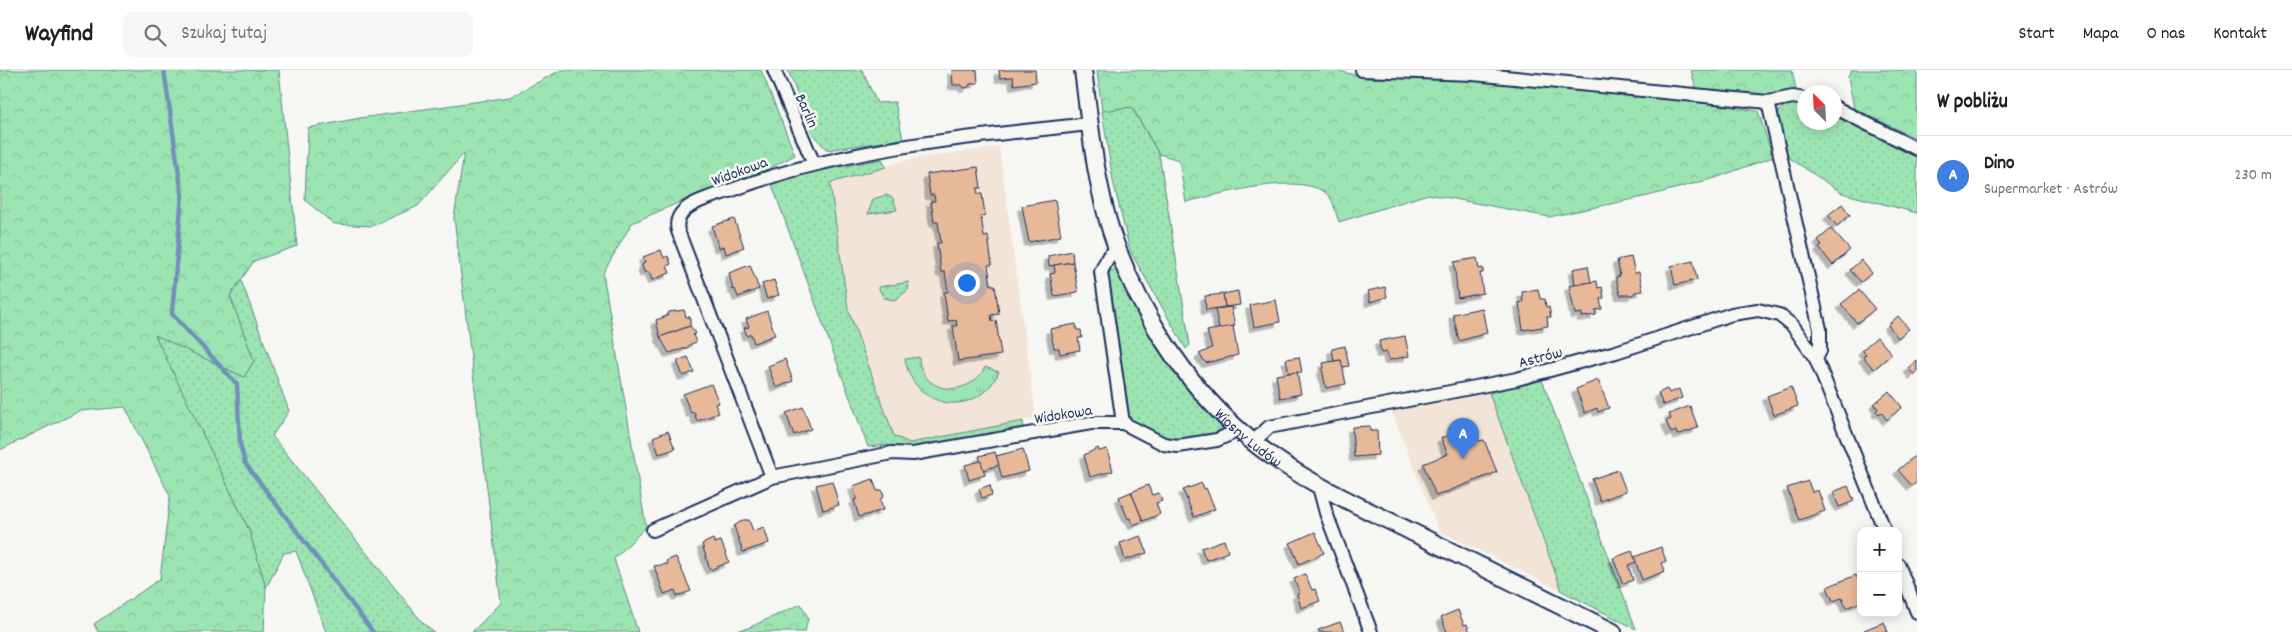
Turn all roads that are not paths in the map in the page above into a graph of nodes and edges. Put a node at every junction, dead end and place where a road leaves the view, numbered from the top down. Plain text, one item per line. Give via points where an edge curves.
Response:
1 (774, 70) edge
2 (1083, 70) edge
3 (1362, 70) edge
4 (1797, 98) edge
5 (1768, 102) junction
6 (1842, 111) edge
7 (1090, 124) junction
8 (1917, 149) edge
9 (814, 164) junction
10 (1118, 248) junction
11 (1816, 359) junction
12 (1123, 423) junction
13 (1239, 430) junction
14 (1253, 442) junction
15 (772, 477) junction
16 (1318, 483) junction
17 (1883, 527) edge
18 (653, 530) dead end
19 (1901, 572) edge
20 (1917, 612) edge
21 (1371, 632) edge
22 (1613, 632) edge

1 - 9 street, Barlin
2 - 7 street, Wiosny Ludów
3 - 5 street via 1483,75
4 - 5 street
5 - 11 street via 1820,329 1820,351
6 - 8 street
7 - 9 street, Widokowa via 895,146
7 - 10 street, Wiosny Ludów via 1102,197
9 - 15 street, Widokowa via 774,174 686,208 678,214 676,223
10 - 12 street via 1108,257 1101,272
10 - 13 street, Wiosny Ludów via 1144,304 1180,363 1197,387
11 - 14 street, Astrów via 1793,326 1779,314 1758,310 1732,314 1616,352 1518,379 1269,427
11 - 17 street, Astrów
12 - 13 street, Widokowa via 1164,444 1178,446 1216,440
12 - 15 street, Widokowa via 1091,423 913,454 892,453
13 - 14 street, Wiosny Ludów
14 - 16 street, Wiosny Ludów
15 - 18 street, Widokowa
16 - 21 street via 1326,513
16 - 22 street, Wiosny Ludów
19 - 20 street

